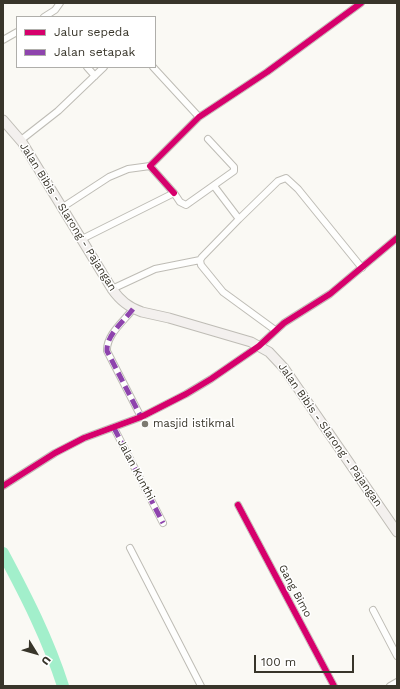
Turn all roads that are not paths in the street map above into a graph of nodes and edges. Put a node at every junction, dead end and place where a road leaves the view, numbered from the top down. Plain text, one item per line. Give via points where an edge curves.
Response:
1 (60, 3) edge
2 (361, 3) edge
3 (46, 16) edge
4 (16, 33) edge
5 (3, 40) edge
6 (87, 68) edge
7 (103, 68) edge
8 (154, 68) edge
9 (95, 76) junction
10 (199, 117) junction
11 (3, 120) edge
12 (208, 139) dead end
13 (21, 140) junction
14 (150, 166) junction
15 (214, 186) junction
16 (174, 193) junction
17 (63, 207) junction
18 (239, 219) junction
19 (397, 238) edge
20 (82, 239) junction
21 (200, 260) junction
22 (362, 268) junction
23 (112, 289) junction
24 (133, 309) junction
25 (275, 330) junction
26 (259, 346) junction
27 (141, 417) junction
28 (114, 428) junction
29 (3, 486) edge
30 (238, 505) dead end
31 (163, 523) dead end
32 (397, 532) edge
33 (130, 548) dead end
34 (373, 610) dead end
35 (397, 656) edge
36 (397, 682) edge
37 (201, 686) edge
38 (334, 686) edge
39 (390, 686) edge

1 - 3 street
2 - 10 street via 267,72
4 - 5 street
6 - 9 street
7 - 9 street
8 - 10 street
9 - 13 street via 58,111
10 - 14 street
11 - 13 main road, Jalan Bibis - Slarong - Pajangan
12 - 15 street via 235,169
13 - 17 main road, Jalan Bibis - Slarong - Pajangan
14 - 16 street
14 - 17 street via 128,169 109,177
15 - 16 street via 186,205 180,202
15 - 18 street
16 - 20 street
17 - 20 main road, Jalan Bibis - Slarong - Pajangan
18 - 21 street
18 - 22 street via 278,181 286,178 298,189
19 - 22 street, Jalan Kunthi
20 - 23 main road, Jalan Bibis - Slarong - Pajangan
21 - 23 street via 155,269
21 - 25 street via 200,265 223,292
22 - 25 street, Jalan Kunthi via 330,294
23 - 24 main road, Jalan Bibis - Slarong - Pajangan
24 - 26 main road, Jalan Bibis - Slarong - Pajangan
24 - 27 street via 106,344 107,351
25 - 26 street, Jalan Kunthi
26 - 27 street, Jalan Kunthi via 186,394
26 - 32 main road, Jalan Bibis - Slarong - Pajangan via 269,352 284,368
27 - 28 street, Jalan Kunthi
28 - 29 street via 84,438 54,453
28 - 31 street, Jalan Kunthi
30 - 38 street, Gang Bimo
33 - 37 street
34 - 35 street
36 - 39 street

